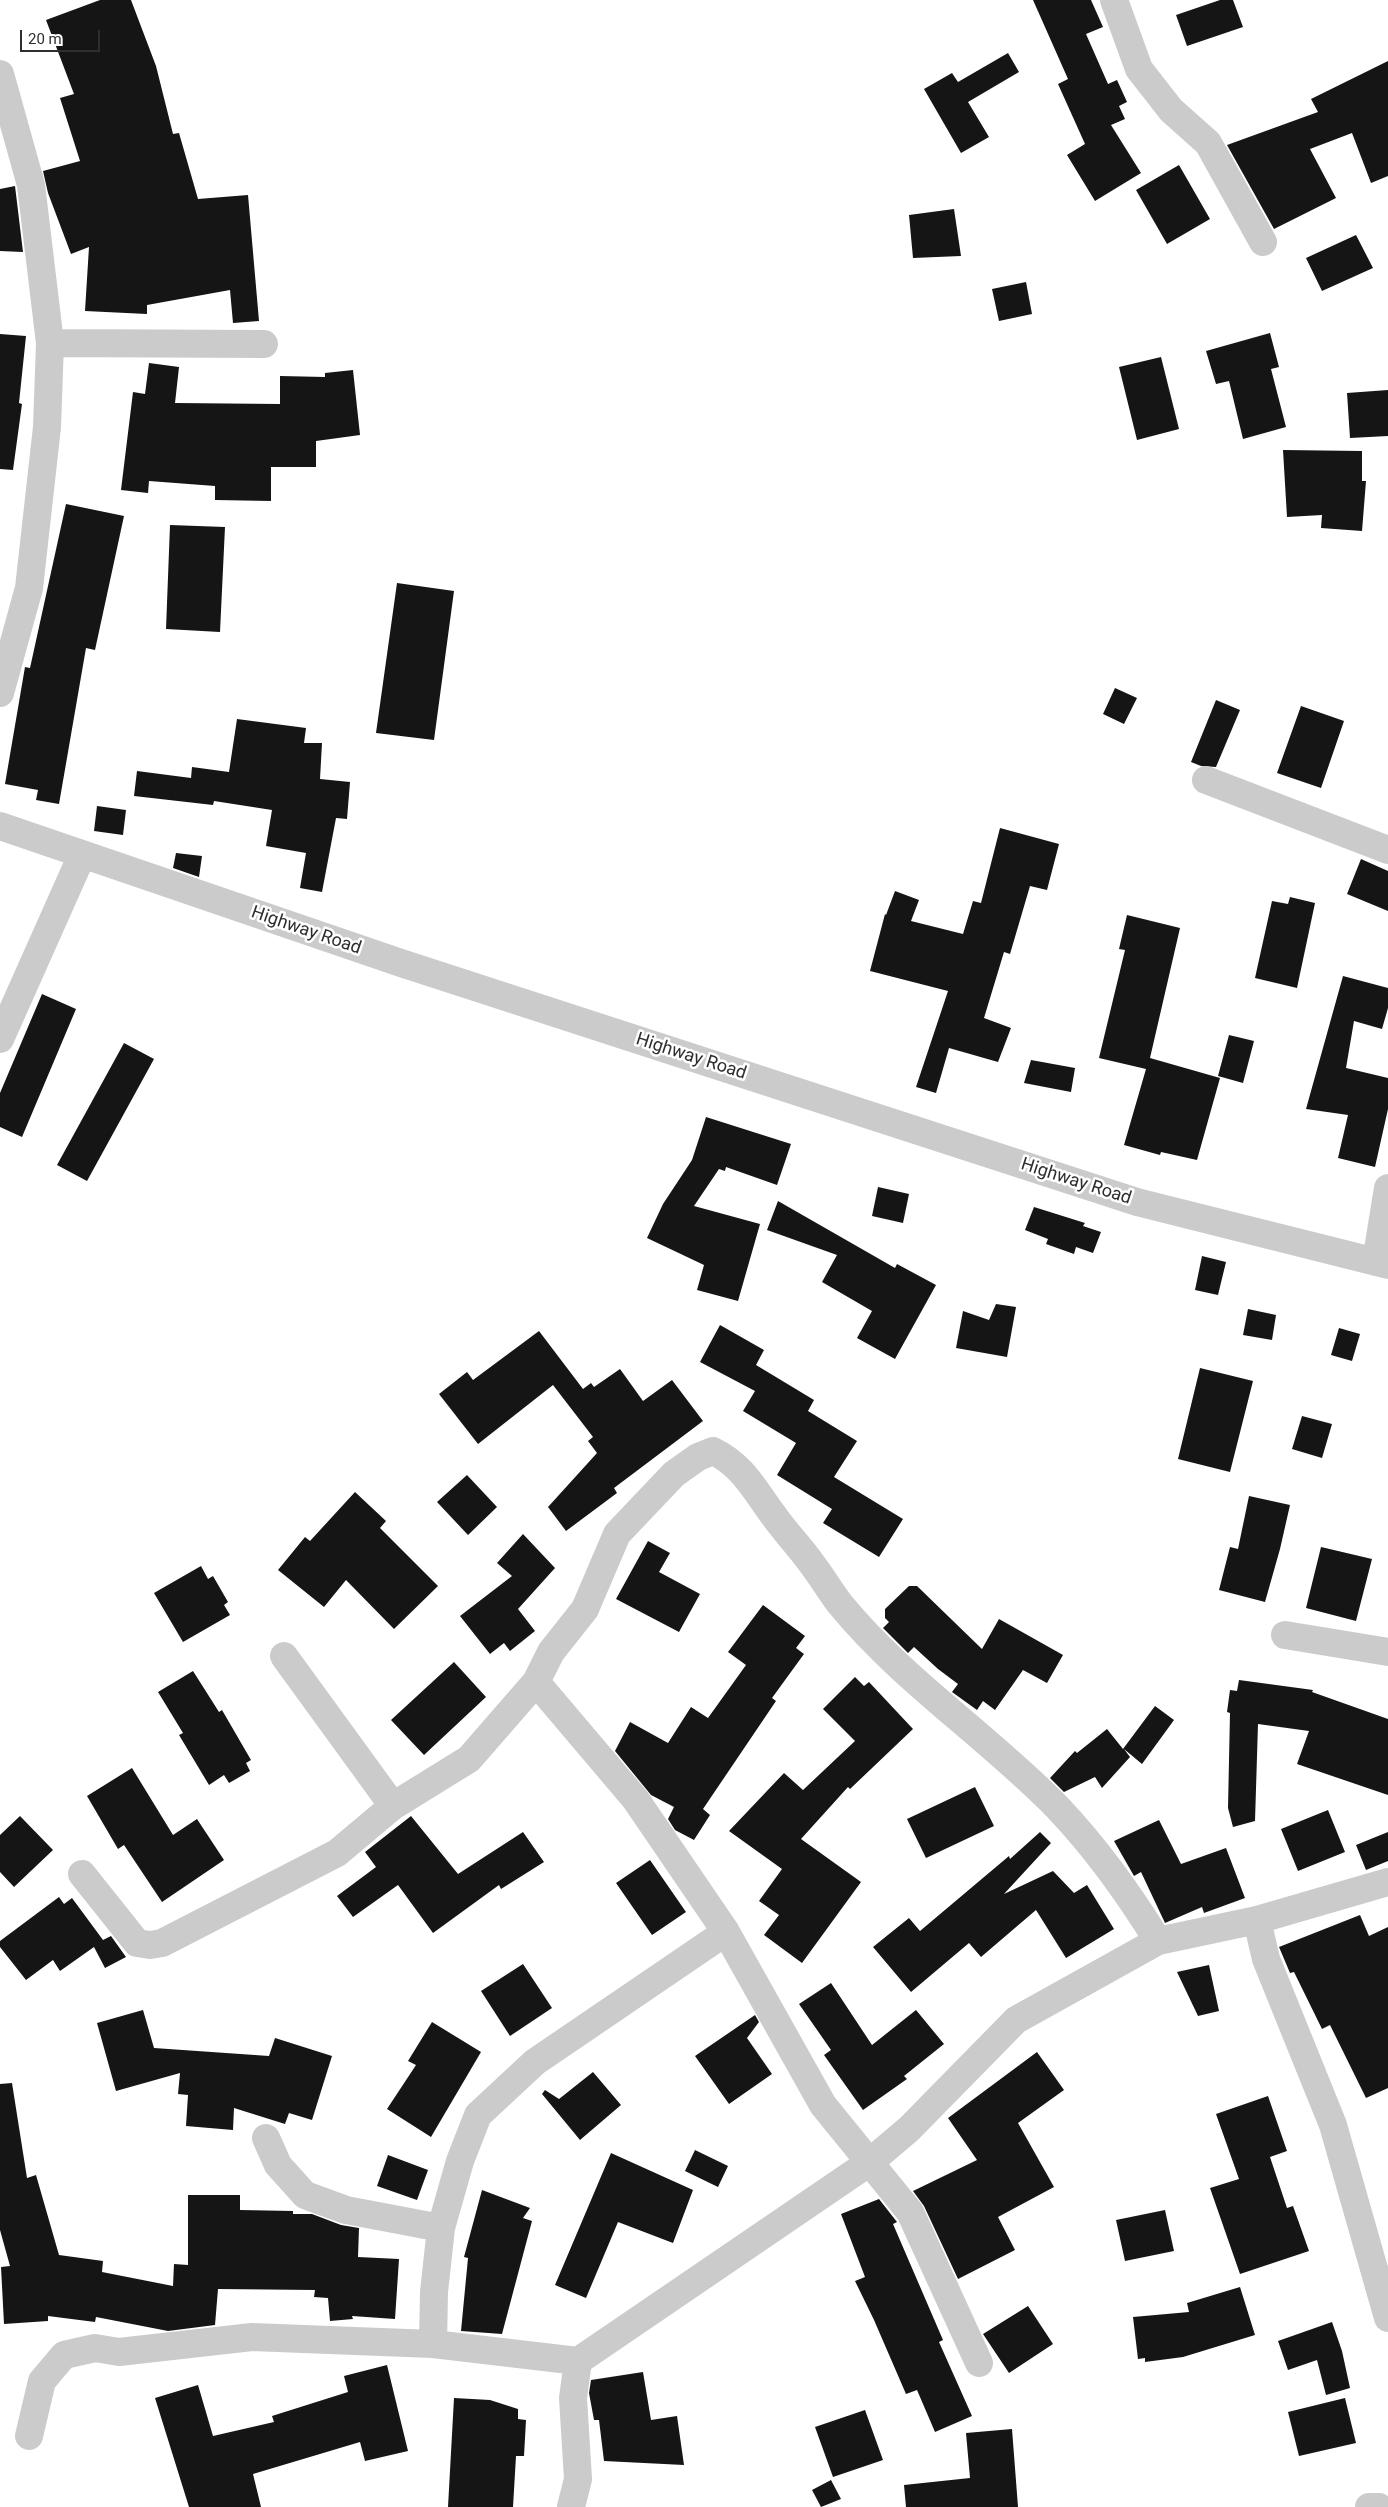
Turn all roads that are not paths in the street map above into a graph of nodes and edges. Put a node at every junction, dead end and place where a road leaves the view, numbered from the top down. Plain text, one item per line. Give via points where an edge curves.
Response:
1 (1114, 0) edge
2 (0, 74) edge
3 (1263, 242) dead end
4 (50, 343) junction
5 (264, 344) dead end
6 (0, 693) edge
7 (1206, 780) dead end
8 (0, 826) edge
9 (1388, 850) edge
10 (82, 855) junction
11 (0, 1039) edge
12 (1388, 1188) edge
13 (1382, 1264) edge
14 (1286, 1635) dead end
15 (1388, 1652) edge
16 (284, 1656) dead end
17 (536, 1682) junction
18 (393, 1806) junction
19 (82, 1874) dead end
20 (1388, 1882) edge
21 (1257, 1920) junction
22 (726, 1932) junction
23 (1158, 1941) junction
24 (266, 2138) dead end
25 (870, 2162) junction
26 (441, 2228) junction
27 (1388, 2318) edge
28 (434, 2344) junction
29 (578, 2361) junction
30 (979, 2363) dead end
31 (30, 2436) dead end
32 (571, 2507) edge
33 (1368, 2507) edge
34 (1380, 2507) edge

1 - 3 street via 1139,69 1171,110 1208,144
2 - 4 street via 31,186
4 - 5 street
4 - 6 street via 47,427 29,588
7 - 9 street
8 - 10 street, Highway Road
10 - 11 street
10 - 13 street, Highway Road via 401,963 1137,1202
12 - 13 street
14 - 15 street
16 - 18 street
17 - 18 street via 470,1759
17 - 22 street via 636,1800
17 - 23 street via 552,1652 585,1609 617,1534 674,1474 713,1451 729,1459 750,1481 840,1604 869,1635 1058,1808 1128,1893
18 - 19 street via 337,1854 162,1943 136,1944
20 - 21 street
21 - 23 street
21 - 27 street via 1266,1959 1334,2126
22 - 25 street via 823,2105
22 - 26 street via 535,2062 478,2115 460,2161
23 - 25 street via 1016,2020 909,2129
24 - 26 street via 278,2165 305,2195 346,2210
25 - 29 street
25 - 30 street via 910,2212
26 - 28 street via 434,2292
28 - 29 street
28 - 31 street via 252,2337 119,2352 95,2348 64,2355 42,2381
29 - 32 street via 573,2398 578,2479
33 - 34 street

